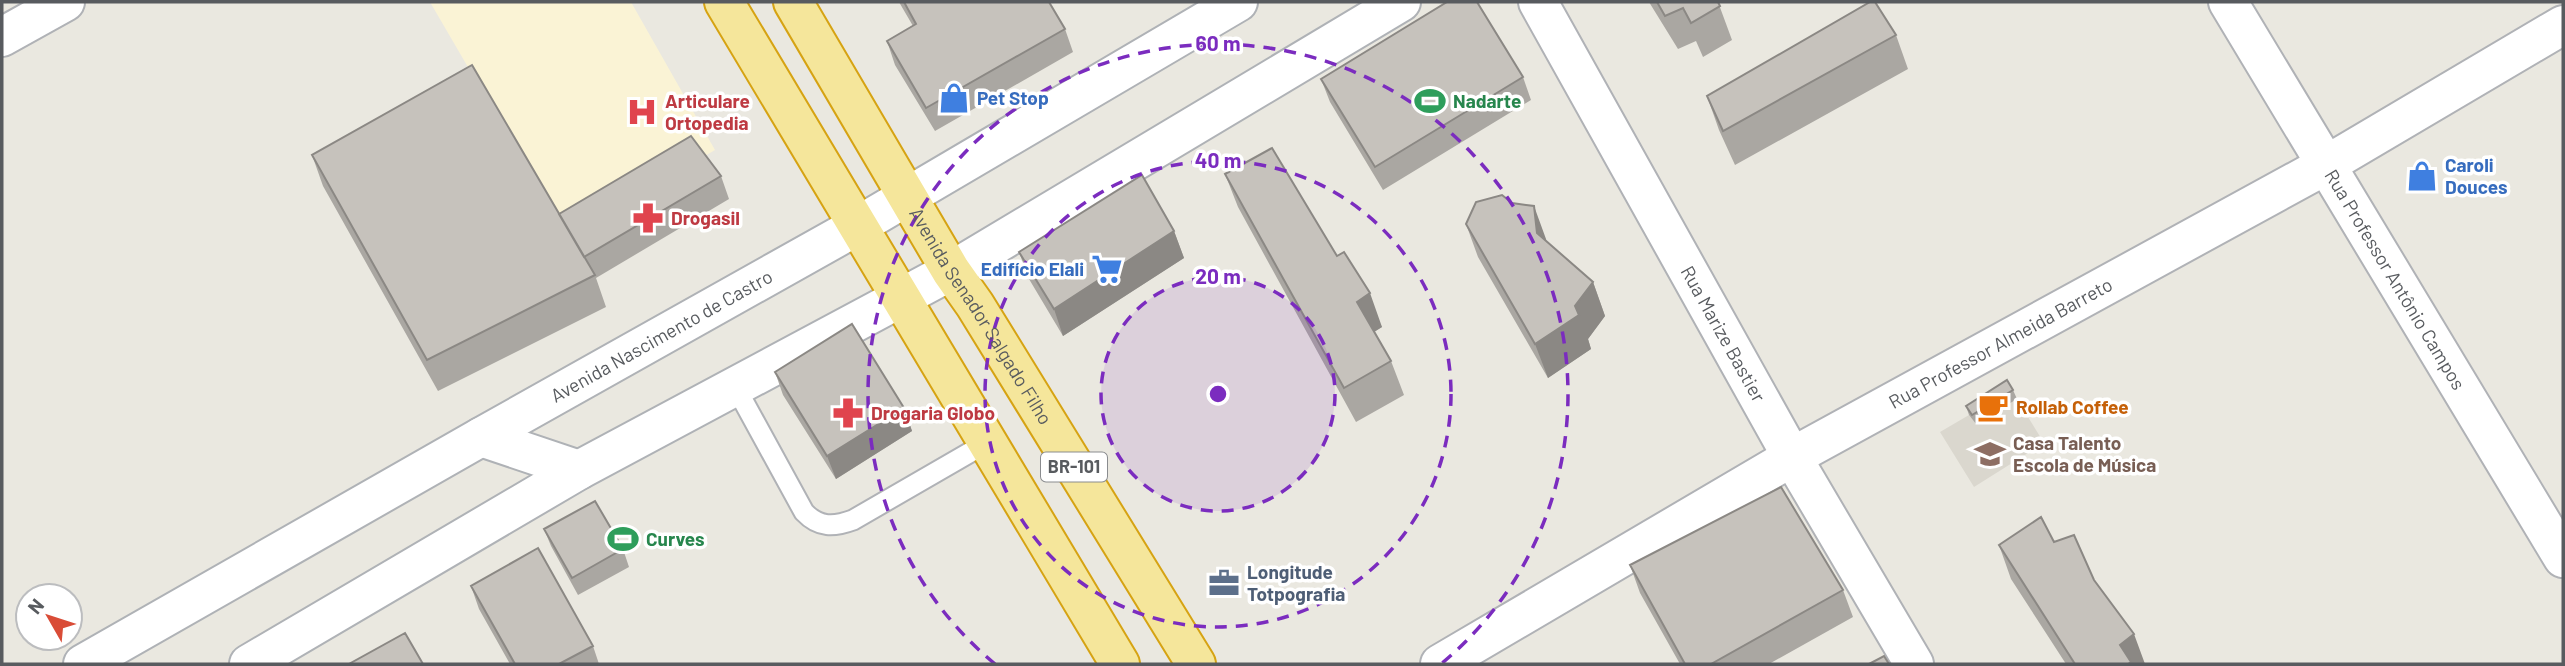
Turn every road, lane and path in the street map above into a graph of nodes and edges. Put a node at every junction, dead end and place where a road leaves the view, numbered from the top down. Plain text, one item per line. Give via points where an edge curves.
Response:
1 (65, 2) edge
2 (724, 2) edge
3 (793, 2) edge
4 (1238, 2) edge
5 (1401, 2) edge
6 (1538, 2) edge
7 (2228, 2) edge
8 (2563, 25) edge
9 (2, 37) edge
10 (2326, 165) junction
11 (908, 196) junction
12 (859, 225) junction
13 (951, 271) junction
14 (901, 297) junction
15 (735, 386) junction
16 (481, 437) junction
17 (988, 442) junction
18 (1792, 457) junction
19 (579, 470) junction
20 (2563, 558) edge
21 (1115, 662) edge
22 (83, 664) edge
23 (249, 664) edge
24 (1196, 664) edge
25 (1440, 664) edge
26 (1914, 664) edge

1 - 9 main road
2 - 12 highway, BR-101
3 - 11 highway, Avenida Senador Salgado Filho / BR-101
4 - 11 main road, Avenida Nascimento de Castro
5 - 13 main road
6 - 18 main road, Rua Marize Bastier
7 - 10 main road, Rua Professor Antônio Campos
8 - 10 main road, Rua Professor Almeida Barreto
10 - 18 main road, Rua Professor Almeida Barreto
10 - 20 main road, Rua Professor Antônio Campos
11 - 12 main road, Avenida Nascimento de Castro
11 - 13 highway, Avenida Senador Salgado Filho / BR-101
12 - 14 highway, BR-101
12 - 16 main road, Avenida Nascimento de Castro
13 - 14 main road
13 - 24 highway, Avenida Senador Salgado Filho / BR-101
14 - 15 main road
14 - 17 highway, BR-101
15 - 17 lane via 804,512 819,524 853,520
15 - 19 main road
16 - 19 main road
16 - 22 main road, Avenida Nascimento de Castro
17 - 21 highway, BR-101
18 - 25 main road, Rua Professor Almeida Barreto
18 - 26 main road, Rua Marize Bastier
19 - 23 main road

